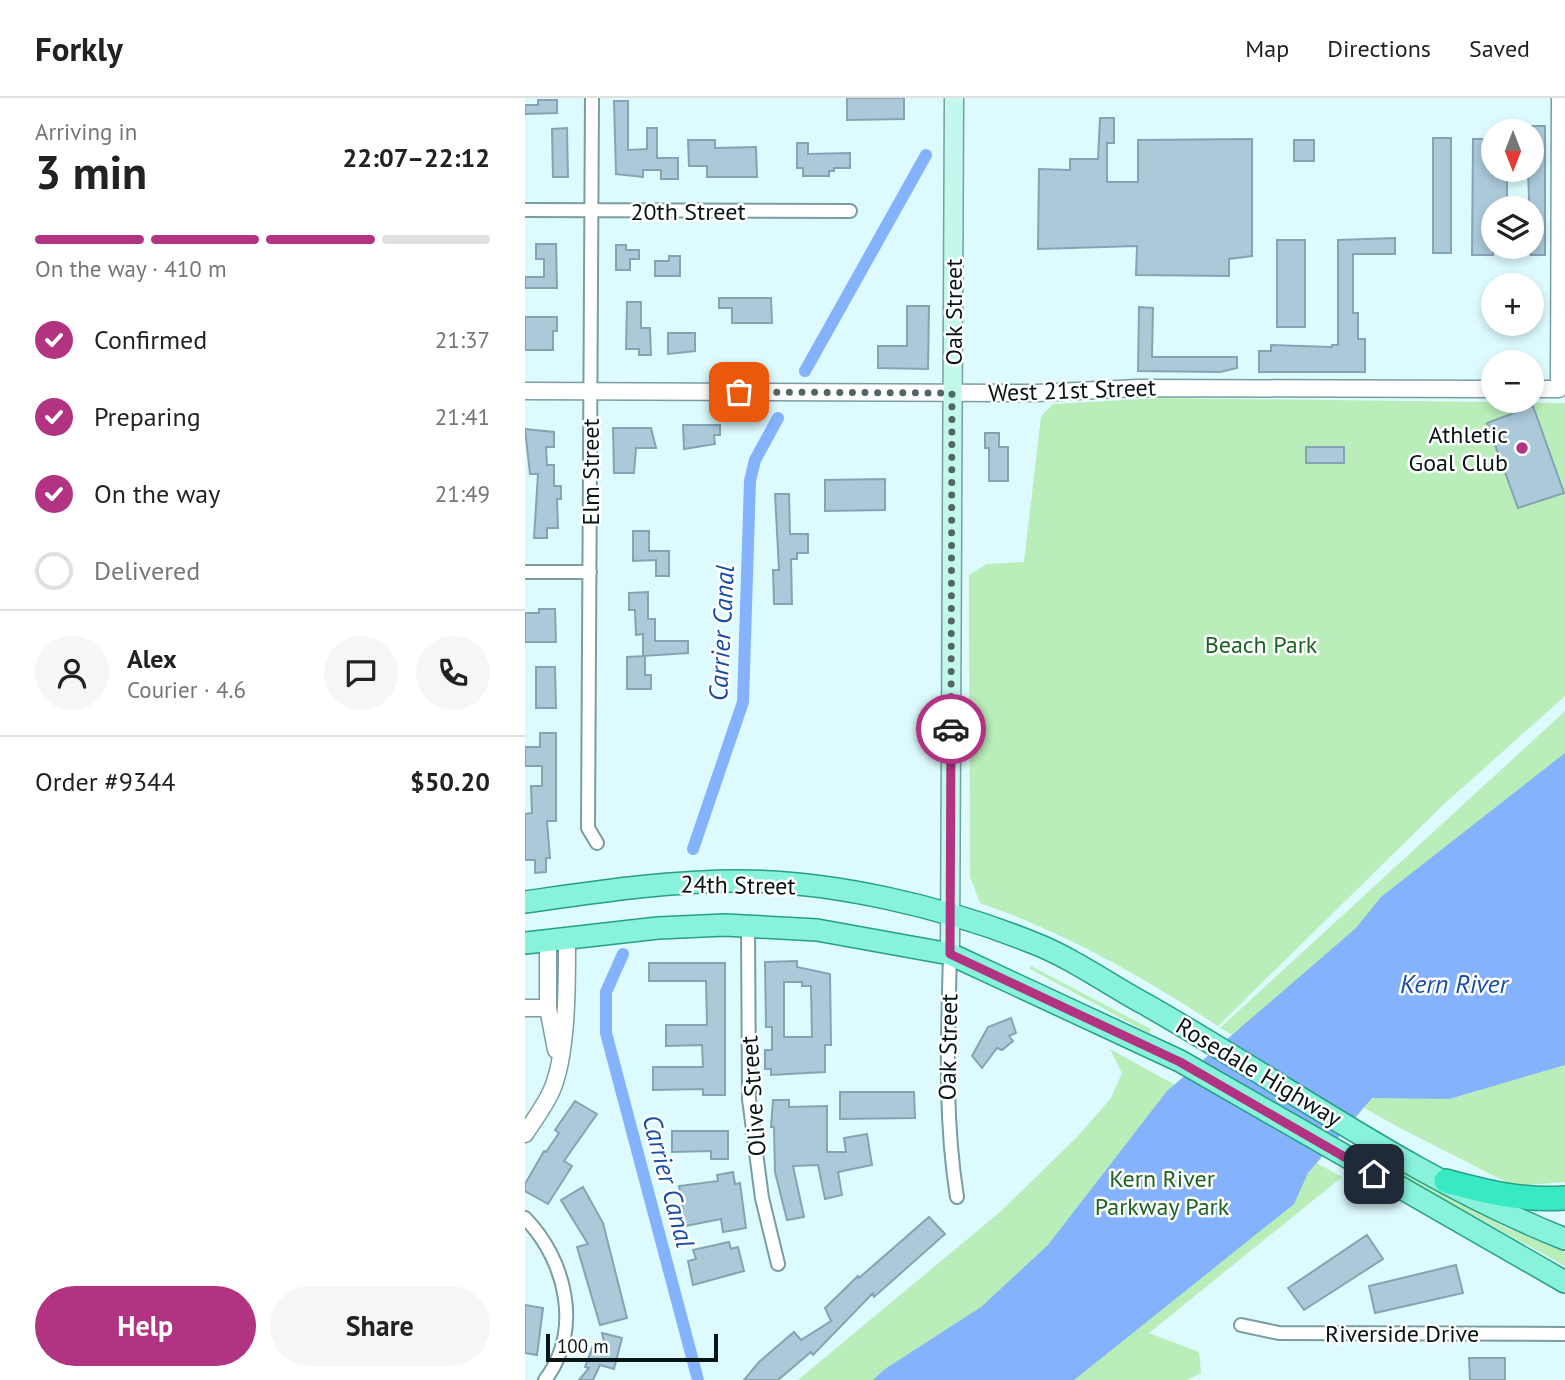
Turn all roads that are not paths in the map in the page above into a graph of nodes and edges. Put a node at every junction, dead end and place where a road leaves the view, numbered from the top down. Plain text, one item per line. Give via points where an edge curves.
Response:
1 (591, 98) edge
2 (954, 98) edge
3 (1560, 98) edge
4 (525, 210) edge
5 (591, 211) junction
6 (850, 211) dead end
7 (1481, 389) edge
8 (1544, 389) edge
9 (1562, 389) edge
10 (525, 391) edge
11 (590, 391) junction
12 (952, 393) junction
13 (525, 572) edge
14 (590, 572) junction
15 (597, 843) dead end
16 (525, 902) edge
17 (950, 912) junction
18 (748, 926) junction
19 (557, 940) junction
20 (525, 943) edge
21 (950, 954) junction
22 (525, 1008) edge
23 (548, 1008) junction
24 (558, 1063) junction
25 (525, 1134) edge
26 (1446, 1181) junction
27 (957, 1197) dead end
28 (1565, 1198) edge
29 (525, 1218) edge
30 (1565, 1239) edge
31 (778, 1264) dead end
32 (1565, 1282) edge
33 (1241, 1325) dead end
34 (1565, 1334) edge
35 (545, 1380) edge

1 - 5 street, Elm Street
2 - 12 main road, Oak Street
3 - 9 street
4 - 5 street, 20th Street
5 - 6 street, 20th Street
5 - 11 street, Elm Street
7 - 12 street, West 21st Street via 1137,388
8 - 9 street
10 - 11 street, West 21st Street
11 - 12 street, West 21st Street
11 - 14 street, Elm Street
12 - 17 main road, Oak Street
13 - 14 street
14 - 15 street, Elm Street via 588,828
16 - 17 main road, 24th Street via 642,886 753,881 822,888
17 - 21 main road, Oak Street
17 - 26 main road, Rosedale Highway via 1034,943
18 - 19 main road, 24th Street via 701,925
18 - 21 main road, 24th Street via 840,933
18 - 31 street, Olive Street via 750,1109 762,1198
19 - 20 main road, 24th Street
19 - 23 street
19 - 24 street via 567,1007
21 - 27 street, Oak Street via 947,1091
21 - 32 main road, Rosedale Highway via 1180,1062
22 - 23 street
23 - 24 street
24 - 25 street via 552,1090
26 - 28 highway via 1499,1196
26 - 30 main road, Rosedale Highway
29 - 35 street via 555,1261 567,1311 563,1347
33 - 34 street, Riverside Drive via 1279,1333

